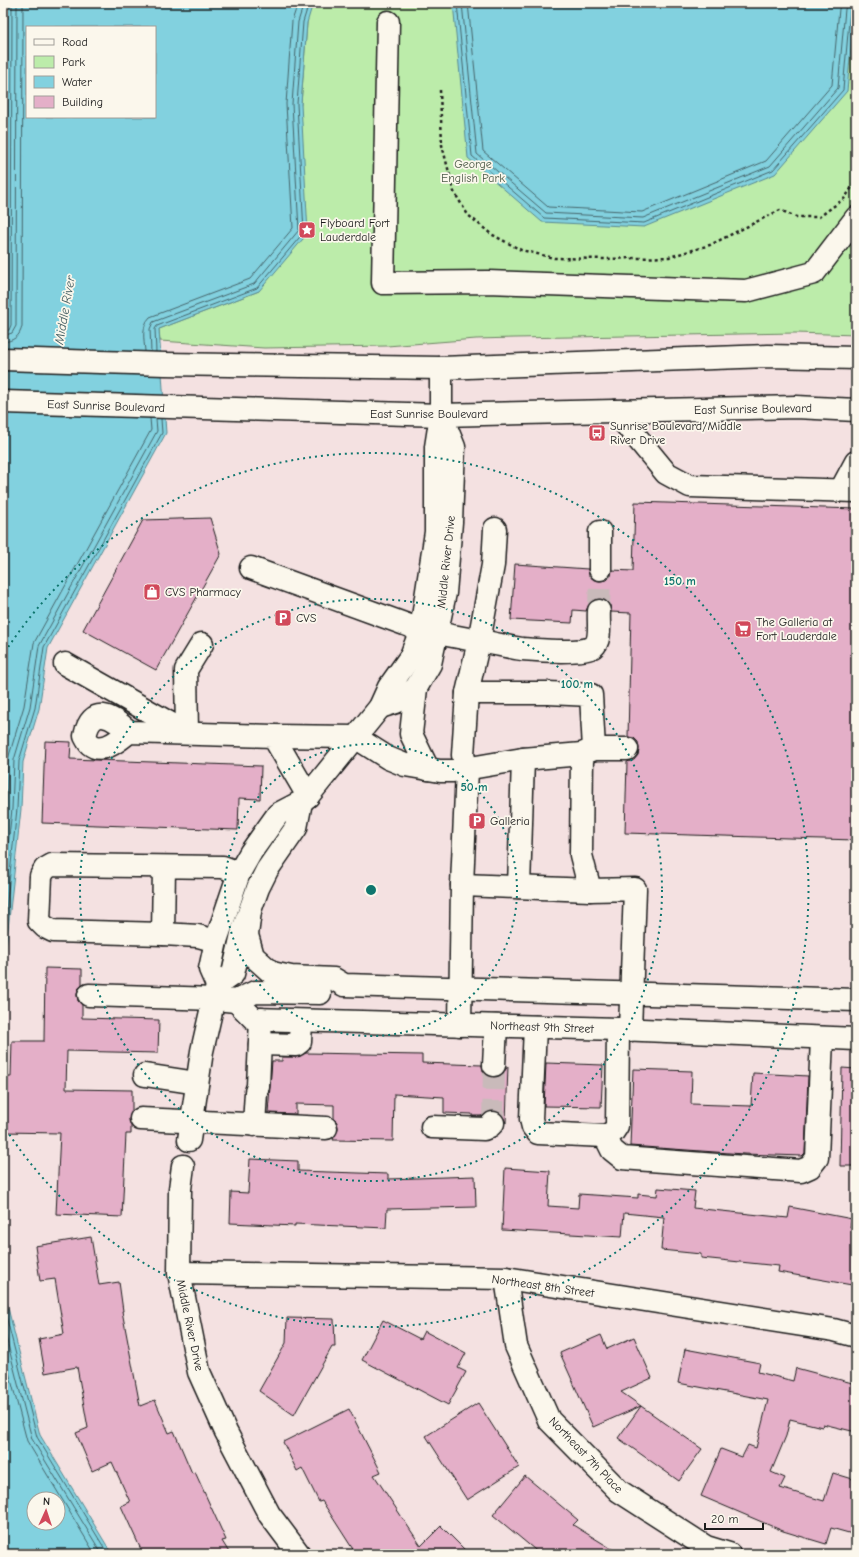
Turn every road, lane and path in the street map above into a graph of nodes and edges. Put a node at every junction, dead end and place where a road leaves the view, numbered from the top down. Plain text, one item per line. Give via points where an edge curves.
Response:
1 (388, 22) dead end
2 (440, 90) dead end
3 (856, 181) edge
4 (856, 218) edge
5 (856, 358) edge
6 (3, 359) edge
7 (441, 368) junction
8 (3, 402) edge
9 (856, 410) edge
10 (615, 411) junction
11 (441, 415) junction
12 (856, 462) edge
13 (848, 490) edge
14 (495, 529) dead end
15 (600, 532) dead end
16 (251, 568) dead end
17 (600, 569) tunnel mouth
18 (599, 611) tunnel mouth
19 (429, 631) junction
20 (479, 641) junction
21 (202, 644) dead end
22 (65, 664) dead end
23 (416, 688) junction
24 (467, 693) junction
25 (380, 707) junction
26 (129, 732) dead end
27 (187, 733) junction
28 (273, 736) junction
29 (355, 737) junction
30 (627, 749) dead end
31 (588, 752) junction
32 (523, 759) junction
33 (428, 769) junction
34 (467, 769) junction
35 (304, 799) junction
36 (164, 867) junction
37 (239, 873) junction
38 (462, 885) junction
39 (519, 888) junction
40 (590, 890) junction
41 (250, 912) junction
42 (163, 934) junction
43 (216, 941) junction
44 (344, 985) junction
45 (460, 988) junction
46 (216, 992) junction
47 (632, 993) junction
48 (89, 995) dead end
49 (856, 1000) edge
50 (236, 1001) junction
51 (261, 1019) junction
52 (301, 1020) junction
53 (460, 1025) junction
54 (496, 1026) junction
55 (535, 1027) junction
56 (624, 1030) junction
57 (822, 1038) junction
58 (856, 1039) edge
59 (260, 1044) junction
60 (494, 1065) tunnel mouth
61 (145, 1075) dead end
62 (197, 1083) junction
63 (141, 1119) dead end
64 (493, 1123) dead end
65 (254, 1125) junction
66 (432, 1127) dead end
67 (326, 1128) dead end
68 (190, 1131) junction
69 (605, 1136) junction
70 (183, 1166) dead end
71 (179, 1273) junction
72 (506, 1278) junction
73 (856, 1336) edge
74 (299, 1554) edge
75 (729, 1554) edge

1 - 4 street via 383,283 488,282 746,291 814,272
2 - 3 path via 442,145 454,192 468,215 490,234 522,250 554,258 668,257 710,245 780,210 796,217 818,217 845,198
5 - 7 street via 768,356
6 - 7 street
7 - 11 street, Middle River Drive
8 - 11 street, East Sunrise Boulevard
9 - 10 street, East Sunrise Boulevard via 796,407
10 - 11 street, East Sunrise Boulevard
10 - 13 street via 666,473 690,486
11 - 19 street, Middle River Drive via 454,447 451,522 445,593
12 - 13 street
14 - 20 street via 493,565
15 - 17 street
16 - 19 street
18 - 20 street via 598,638 588,650 521,649
19 - 20 street
19 - 23 street, Middle River Drive via 430,664
19 - 25 street, Middle River Drive via 390,687
20 - 24 street
21 - 27 street via 186,670
22 - 27 street
23 - 25 street, Middle River Drive via 396,702
23 - 33 street via 411,734
24 - 31 street via 591,695
24 - 34 street via 463,754
25 - 29 street, Middle River Drive
26 - 27 street
27 - 28 street
28 - 29 street
28 - 35 street
29 - 33 street via 388,758 405,765
29 - 35 street, Middle River Drive
30 - 31 street
31 - 32 street
31 - 40 street via 581,855
32 - 34 street
32 - 39 street
33 - 34 street via 453,772
34 - 38 street
35 - 37 street, Middle River Drive via 278,814
35 - 41 street, Middle River Drive via 296,828 267,870
36 - 37 street via 223,867
36 - 42 street
36 - 42 street via 52,865 40,876 39,921 52,931
37 - 43 street, Middle River Drive
38 - 39 street
38 - 45 street
39 - 40 street
40 - 47 street via 635,889
41 - 44 street via 247,935 253,956 272,973 291,977 334,979
41 - 46 street, Middle River Drive via 233,974
42 - 43 street via 198,936
43 - 46 street, Middle River Drive via 210,968
44 - 45 street
44 - 50 street via 332,994 255,992
45 - 47 street
45 - 53 street
46 - 48 street
46 - 50 street
46 - 62 street
47 - 49 street
47 - 56 street
50 - 51 street, Northeast 9th Street via 254,1019
51 - 52 street, Northeast 9th Street
51 - 59 street
52 - 53 street, Northeast 9th Street
52 - 59 street via 300,1042 296,1045
53 - 54 street, Northeast 9th Street
54 - 55 street, Northeast 9th Street
54 - 60 street
55 - 56 street, Northeast 9th Street
55 - 69 street via 531,1119 533,1127 538,1133
56 - 57 street, Northeast 9th Street
56 - 69 street via 617,1126 613,1132
57 - 58 street, Northeast 9th Street
57 - 69 street via 817,1158 810,1167 801,1171 622,1158 612,1150
59 - 65 street
61 - 62 street
62 - 68 street
63 - 68 street
64 - 66 street via 484,1129
65 - 67 street
65 - 68 street
70 - 71 street, Middle River Drive via 180,1189
71 - 72 street, Northeast 8th Street
71 - 74 street, Middle River Drive via 199,1372 226,1432 269,1514
72 - 73 street, Northeast 8th Street via 834,1330
72 - 75 street, Northeast 7th Place via 516,1346 549,1420 619,1491 706,1547

